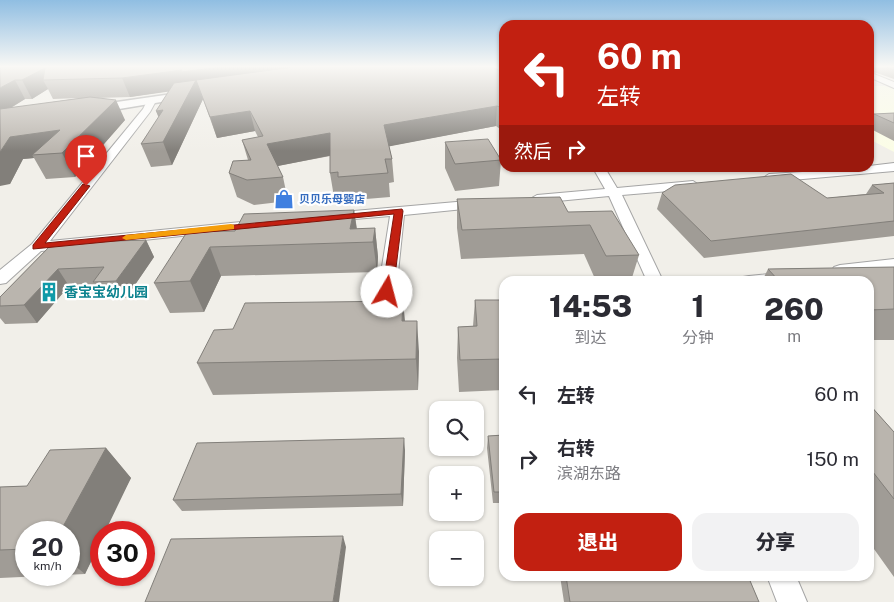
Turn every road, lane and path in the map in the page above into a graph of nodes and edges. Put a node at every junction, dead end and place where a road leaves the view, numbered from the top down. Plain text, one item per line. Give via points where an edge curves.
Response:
1 (189, 95) edge
2 (151, 101) junction
3 (75, 112) edge
4 (894, 167) edge
5 (874, 169) edge
6 (601, 172) edge
7 (838, 172) edge
8 (759, 179) edge
9 (710, 184) edge
10 (614, 193) junction
11 (526, 200) edge
12 (496, 203) edge
13 (398, 211) junction
14 (321, 218) edge
15 (273, 223) edge
16 (37, 247) junction
17 (894, 264) edge
18 (827, 272) edge
19 (807, 274) edge
20 (653, 276) edge
21 (790, 276) edge
22 (0, 279) edge
23 (387, 292) dead end
24 (783, 581) edge
25 (792, 602) edge

1 - 2 street
2 - 3 street
2 - 16 street
4 - 5 street
6 - 10 street
7 - 8 street
9 - 10 street
10 - 11 street
10 - 20 street
12 - 13 street
13 - 14 street
13 - 23 street
15 - 16 street
16 - 22 street
17 - 18 street
19 - 21 street
24 - 25 street

